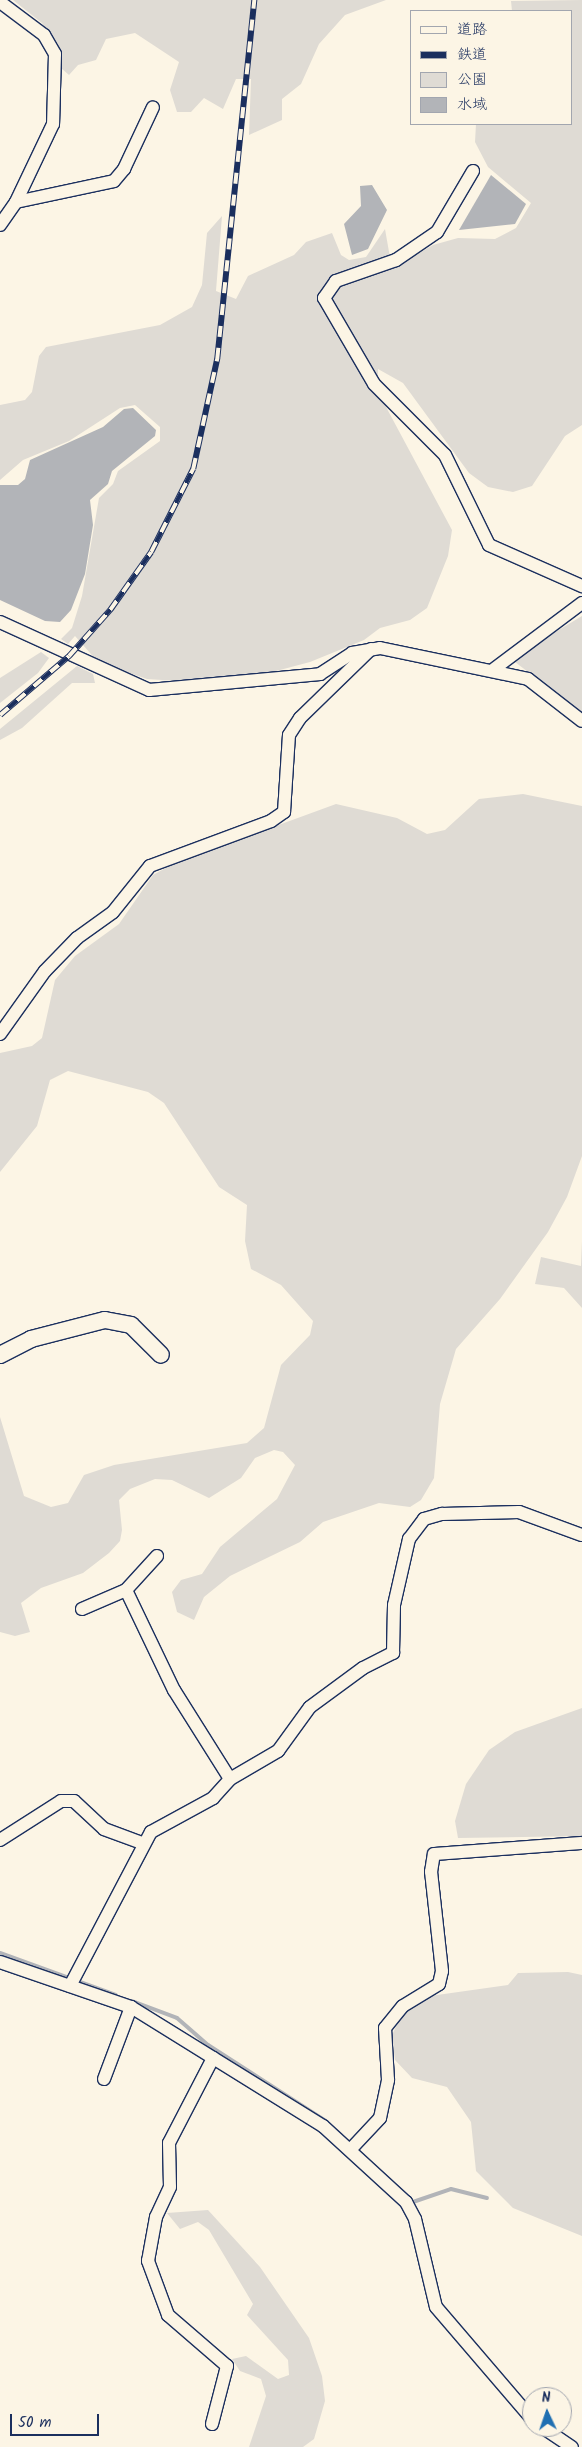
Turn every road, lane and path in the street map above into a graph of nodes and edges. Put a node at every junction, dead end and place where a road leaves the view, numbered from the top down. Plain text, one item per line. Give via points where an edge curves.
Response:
1 (0, 2) edge
2 (153, 107) dead end
3 (473, 171) dead end
4 (16, 202) junction
5 (0, 225) edge
6 (582, 586) edge
7 (582, 603) edge
8 (0, 622) edge
9 (371, 649) junction
10 (494, 669) junction
11 (582, 720) edge
12 (0, 1034) edge
13 (0, 1355) edge
14 (161, 1355) dead end
15 (582, 1535) edge
16 (157, 1556) dead end
17 (126, 1590) junction
18 (82, 1609) dead end
19 (230, 1779) junction
20 (0, 1840) edge
21 (142, 1843) junction
22 (582, 1843) edge
23 (0, 1962) edge
24 (70, 1986) junction
25 (131, 2007) junction
26 (213, 2058) junction
27 (104, 2079) dead end
28 (350, 2150) junction
29 (522, 2407) edge
30 (212, 2424) dead end
31 (557, 2437) edge
32 (572, 2447) edge

1 - 4 street via 44,35 55,54 53,124
2 - 4 street via 124,169 114,181
3 - 6 street via 438,232 396,260 336,281 324,298 374,384 445,455 489,545
4 - 5 street
7 - 10 street
8 - 9 street via 149,690 320,674 352,653
9 - 10 street
9 - 12 street via 300,718 289,735 284,812 271,821 150,866 113,912 77,938 45,970
10 - 11 street via 528,679
13 - 14 street via 31,1339 105,1320 131,1325
15 - 19 street via 519,1512 442,1514 424,1519 409,1540 394,1605 394,1652 363,1668 310,1707 278,1751
16 - 17 street
17 - 18 street
17 - 19 street via 174,1690
19 - 21 street via 213,1798 151,1832
20 - 21 street via 61,1801 74,1801 104,1829
21 - 24 street
22 - 28 street via 434,1854 431,1872 442,1971 439,1984 403,2006 385,2028 388,2080 380,2118
23 - 24 street
24 - 25 street
25 - 26 street
25 - 27 street
26 - 28 street via 304,2112
26 - 30 street via 168,2143 170,2187 156,2217 148,2261 168,2315 227,2366
28 - 29 street via 406,2202 415,2219 436,2307
31 - 32 street

